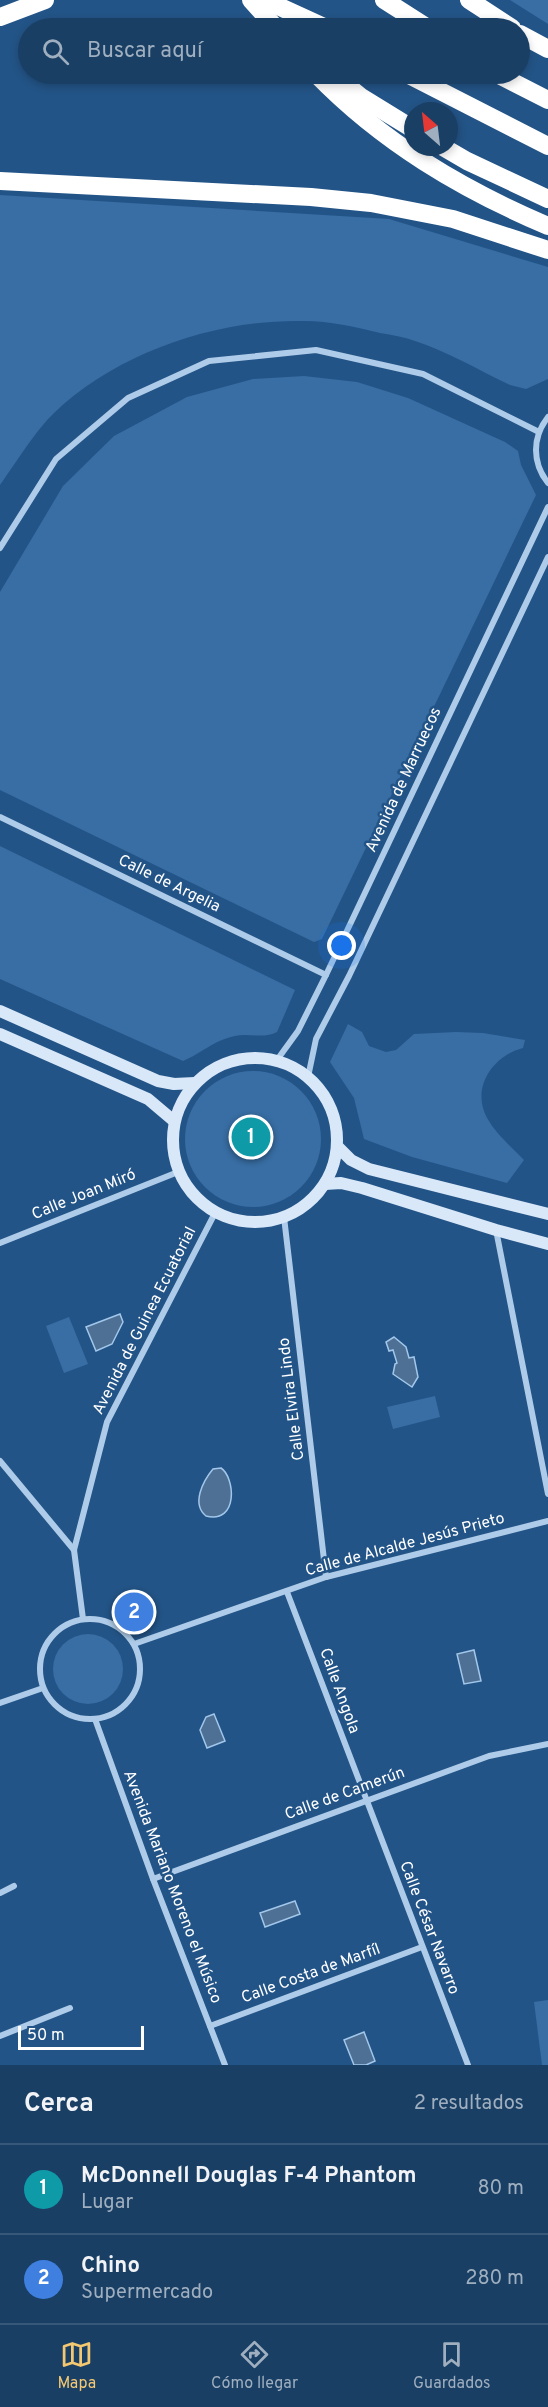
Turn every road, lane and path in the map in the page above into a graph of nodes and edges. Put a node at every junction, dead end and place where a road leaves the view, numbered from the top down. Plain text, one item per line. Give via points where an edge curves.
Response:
1 (45, 0) edge
2 (384, 0) edge
3 (469, 0) edge
4 (257, 2) edge
5 (0, 17) edge
6 (269, 18) edge
7 (272, 18) edge
8 (299, 18) edge
9 (412, 18) edge
10 (497, 18) edge
11 (530, 40) edge
12 (548, 49) edge
13 (327, 84) edge
14 (345, 84) edge
15 (427, 84) edge
16 (517, 84) edge
17 (548, 100) edge
18 (404, 123) edge
19 (548, 146) edge
20 (458, 156) edge
21 (0, 182) edge
22 (548, 199) edge
23 (548, 226) edge
24 (548, 250) edge
25 (548, 417) edge
26 (539, 432) junction
27 (548, 483) edge
28 (548, 507) edge
29 (0, 548) edge
30 (548, 557) edge
31 (0, 817) edge
32 (326, 975) junction
33 (0, 1011) edge
34 (0, 1034) edge
35 (277, 1060) junction
36 (309, 1077) junction
37 (195, 1083) junction
38 (174, 1121) junction
39 (338, 1147) junction
40 (178, 1172) junction
41 (325, 1184) junction
42 (215, 1213) junction
43 (548, 1214) edge
44 (284, 1217) junction
45 (496, 1230) junction
46 (0, 1243) edge
47 (548, 1244) edge
48 (0, 1461) edge
49 (548, 1494) edge
50 (548, 1521) edge
51 (74, 1550) junction
52 (326, 1577) junction
53 (287, 1592) junction
54 (83, 1619) junction
55 (134, 1644) junction
56 (43, 1688) junction
57 (0, 1703) edge
58 (95, 1719) junction
59 (548, 1744) edge
60 (366, 1801) junction
61 (153, 1879) junction
62 (14, 1886) dead end
63 (0, 1893) edge
64 (422, 1947) junction
65 (70, 2008) dead end
66 (210, 2026) junction
67 (0, 2036) edge
68 (225, 2065) edge
69 (468, 2065) edge

1 - 5 highway
2 - 9 highway
3 - 10 highway
4 - 6 highway
4 - 7 highway
4 - 8 highway
11 - 12 highway
13 - 23 highway via 381,132 434,169
14 - 18 highway
15 - 19 highway
16 - 17 highway
20 - 22 highway
21 - 24 highway via 371,203 453,219
25 - 26 street
26 - 27 street via 537,461
26 - 29 street via 423,374 316,350 209,361 128,398 56,459
28 - 32 street, Avenida de Marruecos
30 - 36 street, Avenida de Marruecos via 316,1039
31 - 32 street, Calle de Argelia
32 - 35 street, Avenida de Marruecos via 298,1031
33 - 37 street via 158,1081
34 - 38 street via 148,1099
35 - 36 street
35 - 37 street via 233,1060
36 - 39 street via 332,1110
37 - 38 street
38 - 40 street via 172,1147
39 - 41 street
39 - 43 street via 351,1160 369,1169
40 - 42 street via 193,1196
40 - 46 street, Calle Joan Miró
41 - 44 street via 307,1204
41 - 45 street via 362,1188
42 - 44 street via 237,1221 261,1223
42 - 51 street, Avenida de Guinea Ecuatorial via 107,1422
44 - 52 street, Calle Elvira Lindo
45 - 47 street
45 - 49 street
48 - 51 street
50 - 52 street, Calle de Alcalde Jesús Prieto
51 - 54 street, Avenida de Guinea Ecuatorial
52 - 53 street, Calle de Alcalde Jesús Prieto
53 - 55 street, Calle de Alcalde Jesús Prieto
53 - 60 street, Calle Angola
54 - 55 street via 101,1620 122,1630
54 - 56 street via 64,1626 49,1639 42,1655
55 - 58 street via 140,1672 136,1689 125,1705
56 - 57 street
56 - 58 street via 64,1712
58 - 61 street, Avenida Mariano Moreno el Músico
59 - 60 street, Calle de Camerún via 489,1756
60 - 61 street, Calle de Camerún
60 - 64 street, Calle César Navarro
61 - 66 street, Avenida Mariano Moreno el Músico
62 - 63 street
64 - 66 street, Calle Costa de Marfíl
64 - 69 street, Calle César Navarro
65 - 67 street
66 - 68 street, Avenida Mariano Moreno el Músico

